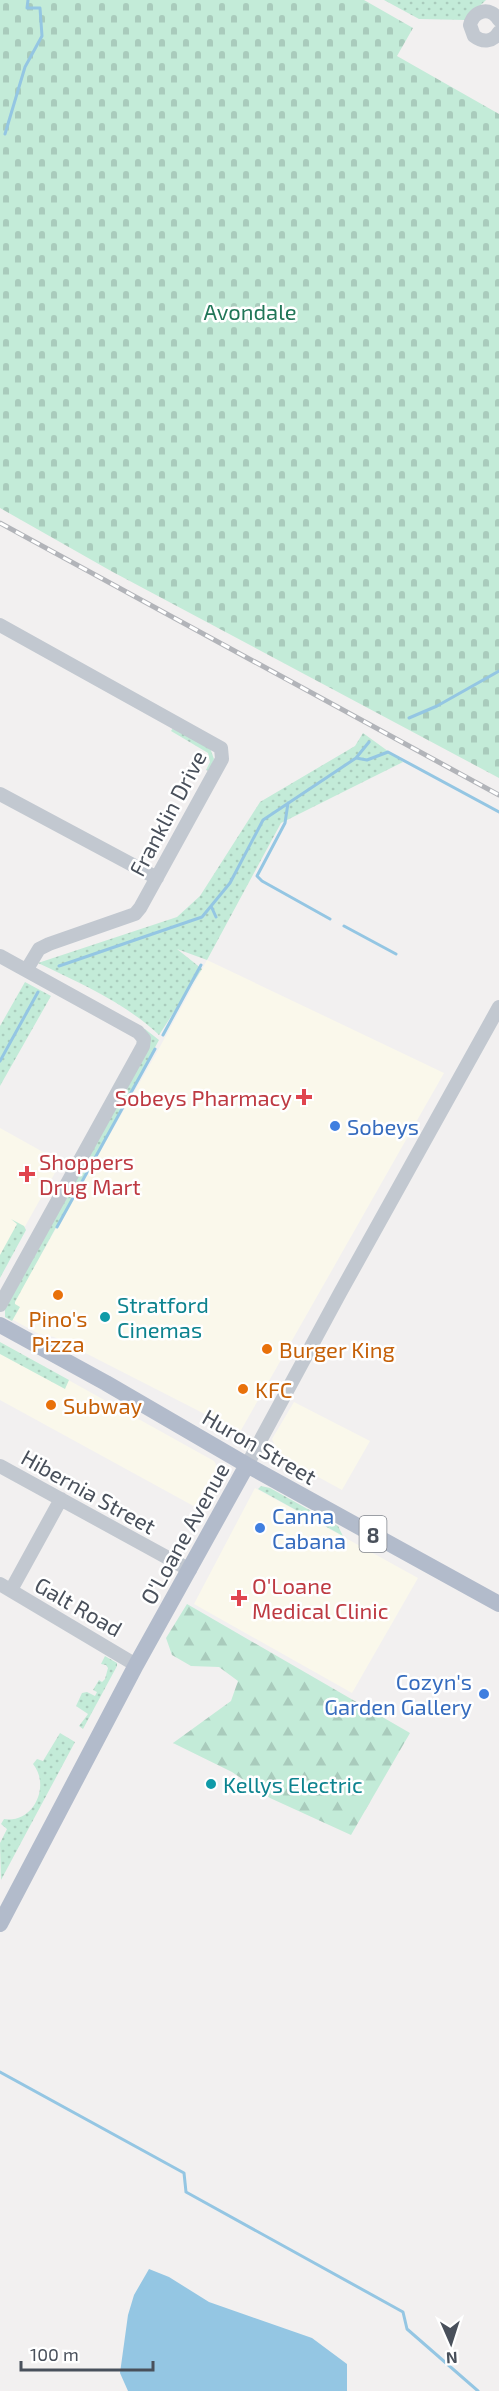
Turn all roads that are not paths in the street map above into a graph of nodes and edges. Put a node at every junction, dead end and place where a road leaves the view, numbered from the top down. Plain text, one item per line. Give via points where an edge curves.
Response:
1 (497, 12) edge
2 (499, 32) edge
3 (0, 625) edge
4 (0, 794) edge
5 (157, 878) junction
6 (0, 956) edge
7 (27, 969) junction
8 (499, 1007) edge
9 (0, 1305) edge
10 (0, 1325) edge
11 (247, 1465) junction
12 (0, 1466) edge
13 (61, 1499) junction
14 (190, 1570) junction
15 (5, 1587) edge
16 (499, 1604) edge
17 (136, 1665) junction
18 (0, 1924) edge

1 - 2 street via 482,11 470,25 478,39 487,41
3 - 5 street, Franklin Drive via 221,748 222,759
4 - 5 street
5 - 7 street, Franklin Drive via 135,914 39,949
6 - 7 street
7 - 9 street via 144,1039
8 - 11 street, O'Loane Avenue
10 - 11 main road, Huron Street / 8
11 - 14 main road, O'Loane Avenue
11 - 16 main road, Huron Street / 8
12 - 13 street, Hibernia Street
13 - 14 street, Hibernia Street
13 - 15 street
14 - 17 main road, O'Loane Avenue
15 - 17 street, Galt Road
17 - 18 main road, O'Loane Avenue

